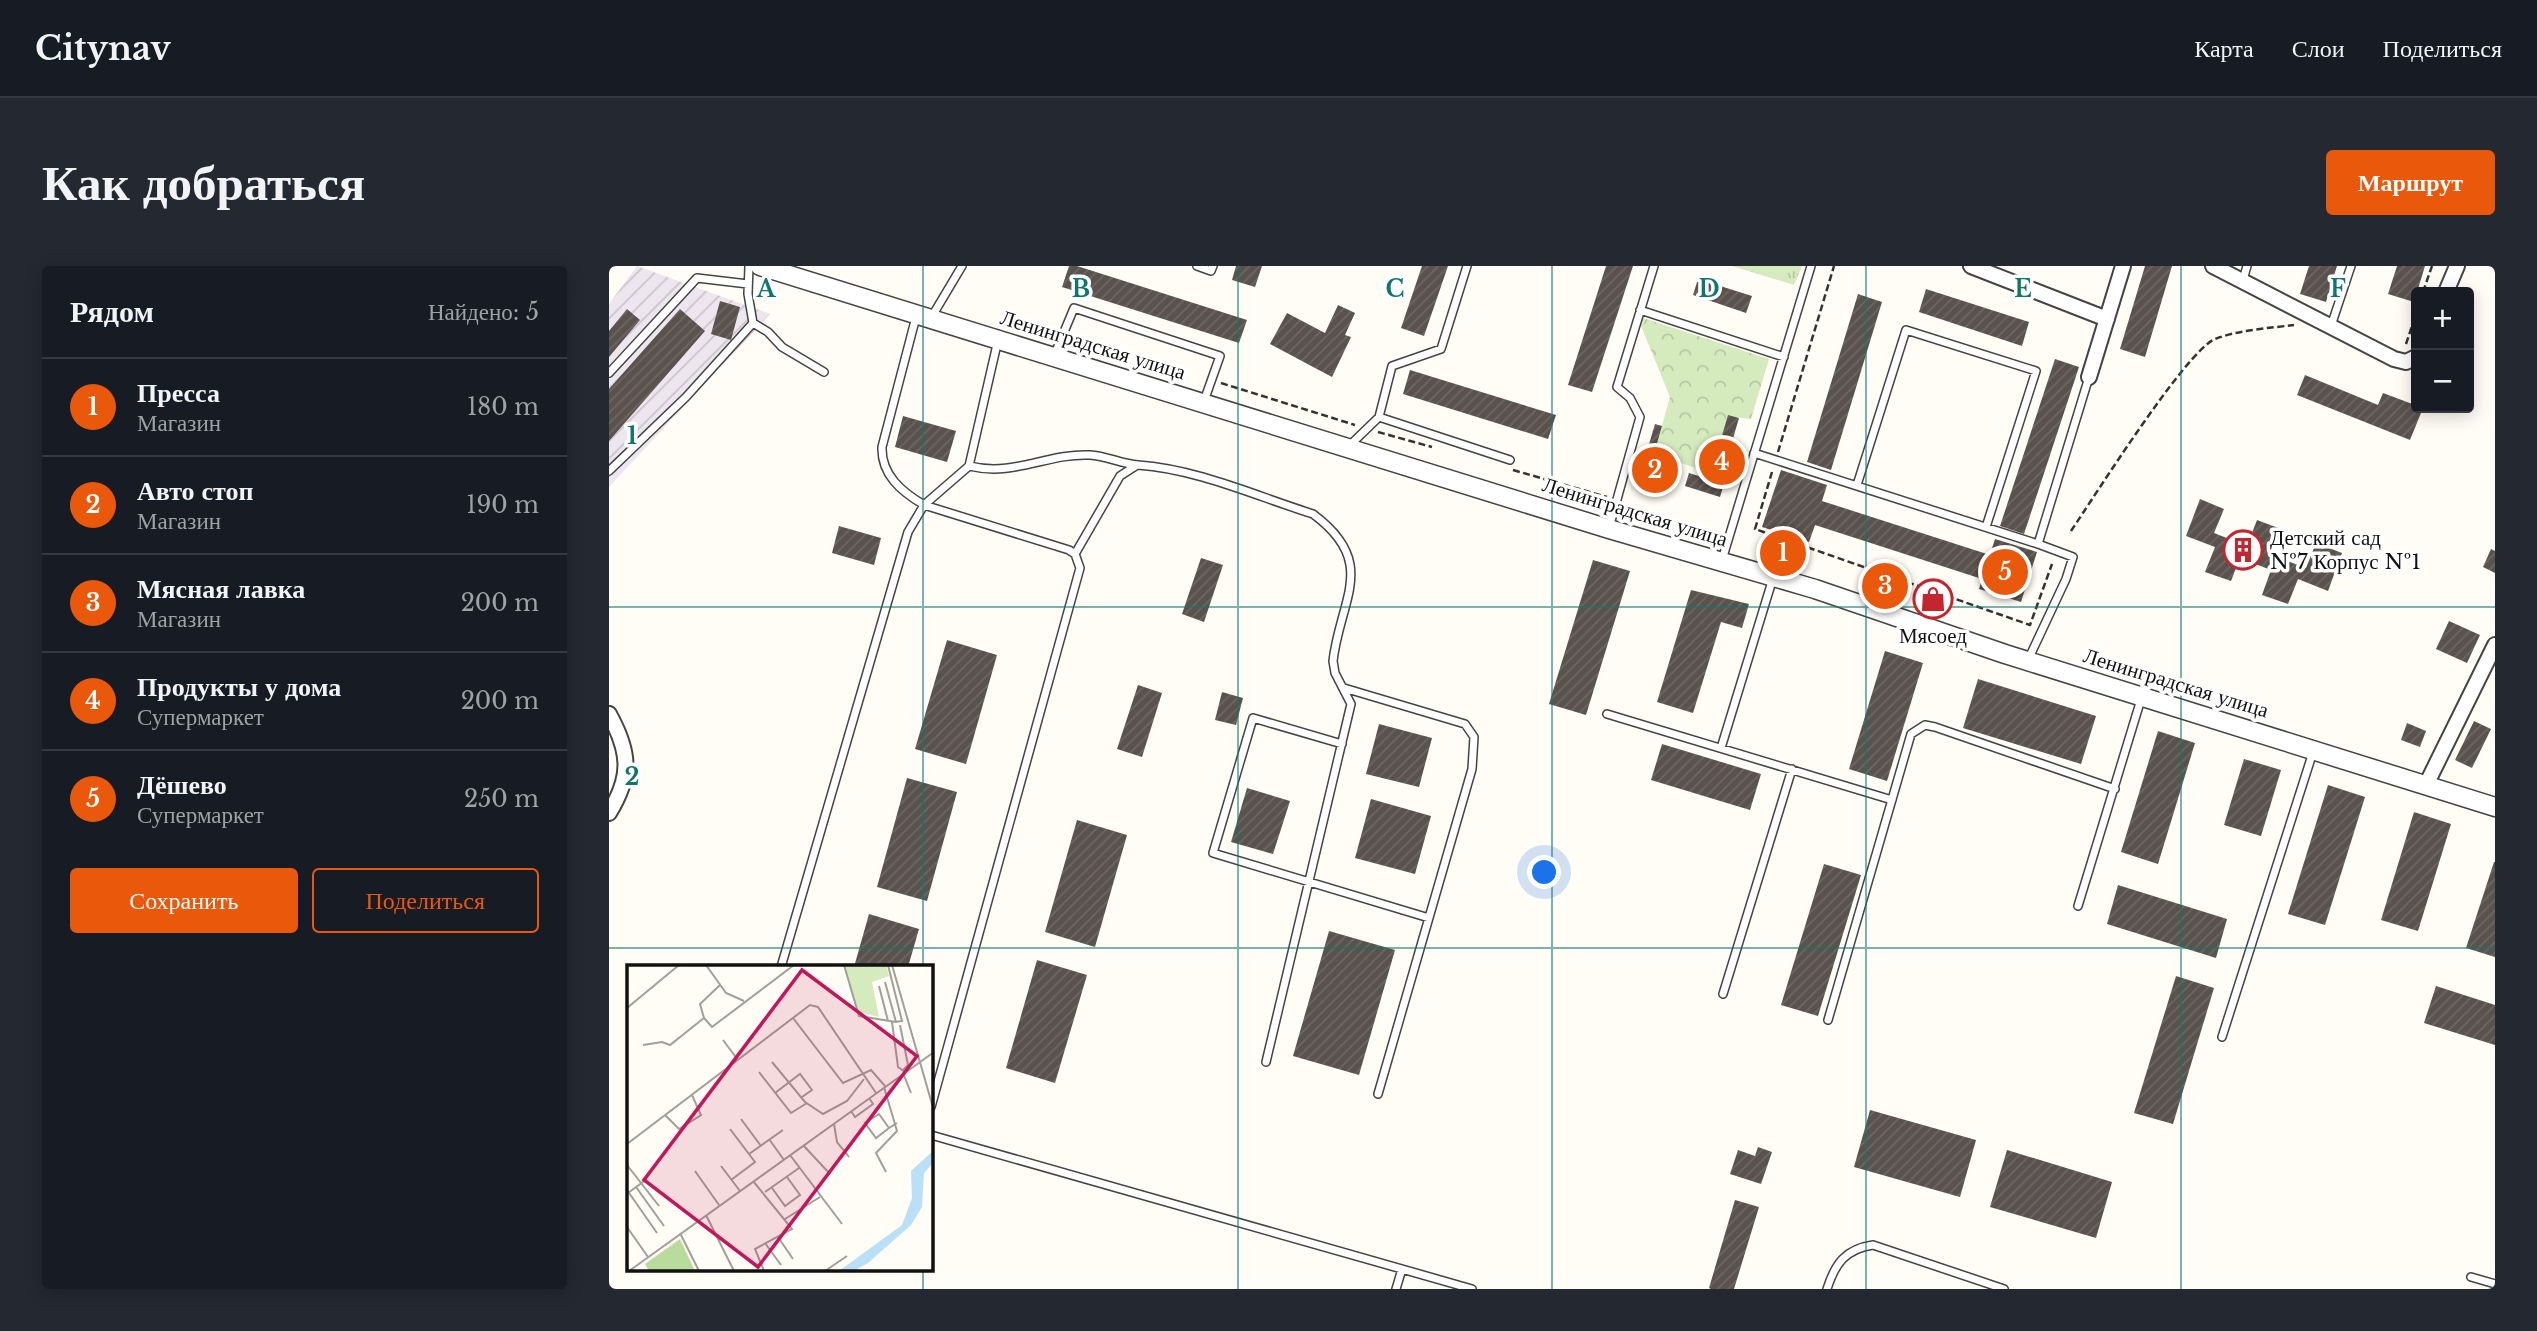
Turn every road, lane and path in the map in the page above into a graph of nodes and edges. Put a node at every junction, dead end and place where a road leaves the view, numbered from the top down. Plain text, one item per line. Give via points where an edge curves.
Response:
1 (760, 266) edge
2 (961, 266) edge
3 (1197, 266) edge
4 (1213, 266) edge
5 (1467, 266) edge
6 (1654, 266) edge
7 (1811, 266) edge
8 (1971, 266) edge
9 (2123, 266) edge
10 (2213, 266) edge
11 (2351, 266) edge
12 (2432, 266) edge
13 (2457, 266) edge
14 (2245, 273) edge
15 (748, 284) junction
16 (2425, 287) edge
17 (2448, 287) edge
18 (1640, 310) junction
19 (924, 317) junction
20 (2107, 319) junction
21 (753, 323) junction
22 (2326, 324) junction
23 (2411, 330) edge
24 (998, 340) junction
25 (1784, 357) junction
26 (1053, 358) junction
27 (2411, 358) edge
28 (2401, 361) junction
29 (824, 372) dead end
30 (609, 373) edge
31 (2089, 377) joint
32 (1204, 402) junction
33 (1379, 417) junction
34 (1348, 448) junction
35 (1754, 453) junction
36 (1510, 460) dead end
37 (969, 466) junction
38 (1137, 466) junction
39 (609, 471) edge
40 (1857, 485) junction
41 (924, 505) junction
42 (1986, 527) junction
43 (1609, 529) junction
44 (2071, 531) dead end
45 (2038, 544) junction
46 (1075, 554) junction
47 (1721, 561) junction
48 (1773, 577) junction
49 (2495, 645) edge
50 (2028, 660) junction
51 (1343, 688) junction
52 (2142, 696) junction
53 (609, 714) edge
54 (1607, 714) dead end
55 (1342, 744) junction
56 (1721, 748) junction
57 (2314, 751) junction
58 (1792, 769) junction
59 (2426, 785) junction
60 (2115, 789) junction
61 (1892, 800) junction
62 (2495, 807) edge
63 (609, 813) edge
64 (1311, 882) junction
65 (2078, 906) dead end
66 (1429, 918) junction
67 (782, 965) edge
68 (1723, 994) dead end
69 (1828, 1020) dead end
70 (2222, 1037) dead end
71 (1266, 1062) dead end
72 (1378, 1094) dead end
73 (933, 1100) edge
74 (933, 1136) edge
75 (1402, 1269) junction
76 (2471, 1277) dead end
77 (2495, 1284) edge
78 (1396, 1289) edge
79 (1472, 1289) edge
80 (1828, 1289) edge
81 (2004, 1289) edge

1 - 15 lane
1 - 19 street, Ленинградская улица
2 - 19 lane
3 - 4 lane via 1211,271
5 - 33 lane via 1441,349 1392,366
6 - 18 lane
7 - 25 lane
8 - 20 street
9 - 20 street
10 - 14 street
11 - 22 lane
12 - 16 path
13 - 17 street
14 - 22 street
15 - 21 lane
15 - 30 lane via 697,278
18 - 25 lane
18 - 43 lane via 1617,387 1630,398 1640,417
19 - 24 street, Ленинградская улица
19 - 41 lane via 881,457 905,495
20 - 31 street
21 - 29 lane
21 - 39 lane via 686,397
22 - 28 street
22 - 44 path via 2224,337 2205,346 2158,404
23 - 28 path
24 - 26 street, Ленинградская улица
24 - 37 lane
25 - 35 lane
26 - 32 street, Ленинградская улица
26 - 32 lane via 1074,308 1220,356
27 - 28 street
31 - 45 lane
32 - 34 street, Ленинградская улица
33 - 34 lane
33 - 36 lane
34 - 43 street, Ленинградская улица
35 - 40 lane
35 - 47 lane
37 - 38 lane via 1009,470 1085,455
37 - 41 lane
38 - 46 lane via 1120,475
38 - 51 lane via 1166,467 1313,514 1328,525 1350,562 1351,591 1333,661
40 - 42 lane
40 - 42 lane via 1906,330 2036,371
41 - 46 lane
41 - 67 lane via 908,532
42 - 45 lane
43 - 47 street, Ленинградская улица
45 - 50 lane via 2073,556
46 - 73 lane via 1080,568
47 - 48 street, Ленинградская улица
48 - 50 street, Ленинградская улица
48 - 56 lane
49 - 59 street
50 - 52 street, Ленинградская улица
51 - 55 lane via 1351,704
51 - 66 lane via 1471,729 1472,769
52 - 57 street, Ленинградская улица
52 - 60 lane
53 - 63 street via 628,765 622,790
54 - 56 lane
55 - 64 lane
55 - 64 lane via 1253,718 1213,853
56 - 58 lane
57 - 59 street, Ленинградская улица
57 - 70 lane
58 - 61 lane
58 - 68 lane
59 - 62 street, Ленинградская улица
60 - 61 lane via 1925,725 1911,734
60 - 65 lane
61 - 69 lane
64 - 66 lane
64 - 71 lane
66 - 72 lane
74 - 75 lane
75 - 78 lane
75 - 79 lane
76 - 77 lane
80 - 81 lane via 1840,1259 1873,1245

